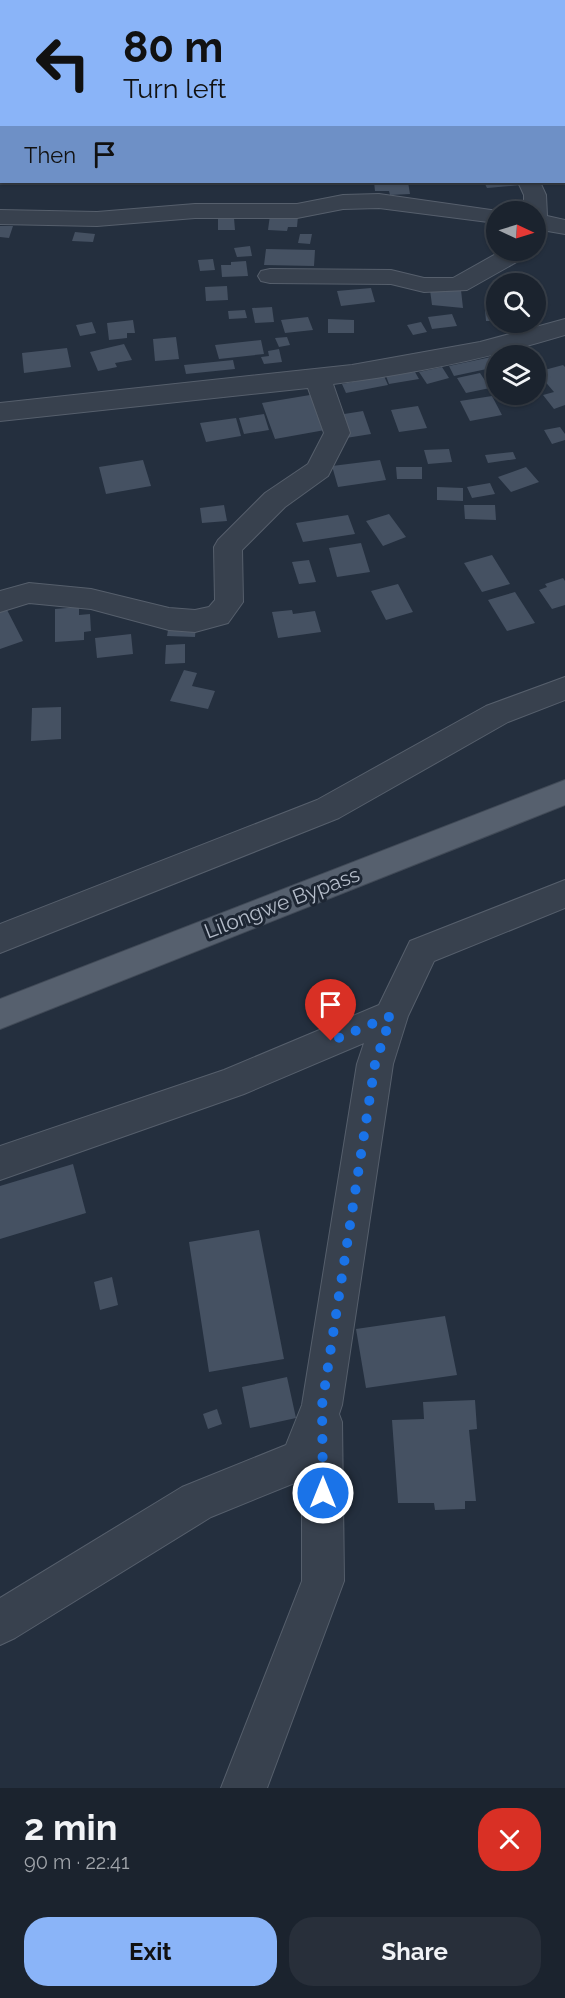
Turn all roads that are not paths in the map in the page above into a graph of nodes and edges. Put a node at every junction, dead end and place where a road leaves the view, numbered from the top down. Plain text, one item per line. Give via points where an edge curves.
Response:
1 (529, 183) edge
2 (535, 201) edge
3 (486, 215) edge
4 (0, 217) edge
5 (546, 224) edge
6 (565, 227) edge
7 (501, 261) edge
8 (270, 276) dead end
9 (565, 327) edge
10 (318, 379) junction
11 (0, 412) edge
12 (0, 602) edge
13 (565, 688) edge
14 (565, 792) edge
15 (565, 894) edge
16 (0, 939) edge
17 (0, 1014) edge
18 (391, 1016) junction
19 (0, 1163) edge
20 (322, 1405) junction
21 (0, 1623) edge
22 (244, 1788) edge

1 - 2 street
3 - 4 street via 379,201 343,202 297,211 195,211 97,219
5 - 6 street
7 - 8 street via 458,285 424,285 391,277
9 - 10 street via 508,345
10 - 11 street
10 - 12 street via 337,433 318,470 274,500 228,547 229,602 218,616 195,621 169,619 91,599 29,592
13 - 16 street via 497,714 328,809
14 - 17 main road, Lilongwe Bypass
15 - 18 street via 422,951
18 - 19 street via 231,1083
18 - 20 street via 375,1064
20 - 21 street via 301,1460 197,1502
20 - 22 street via 324,1581

